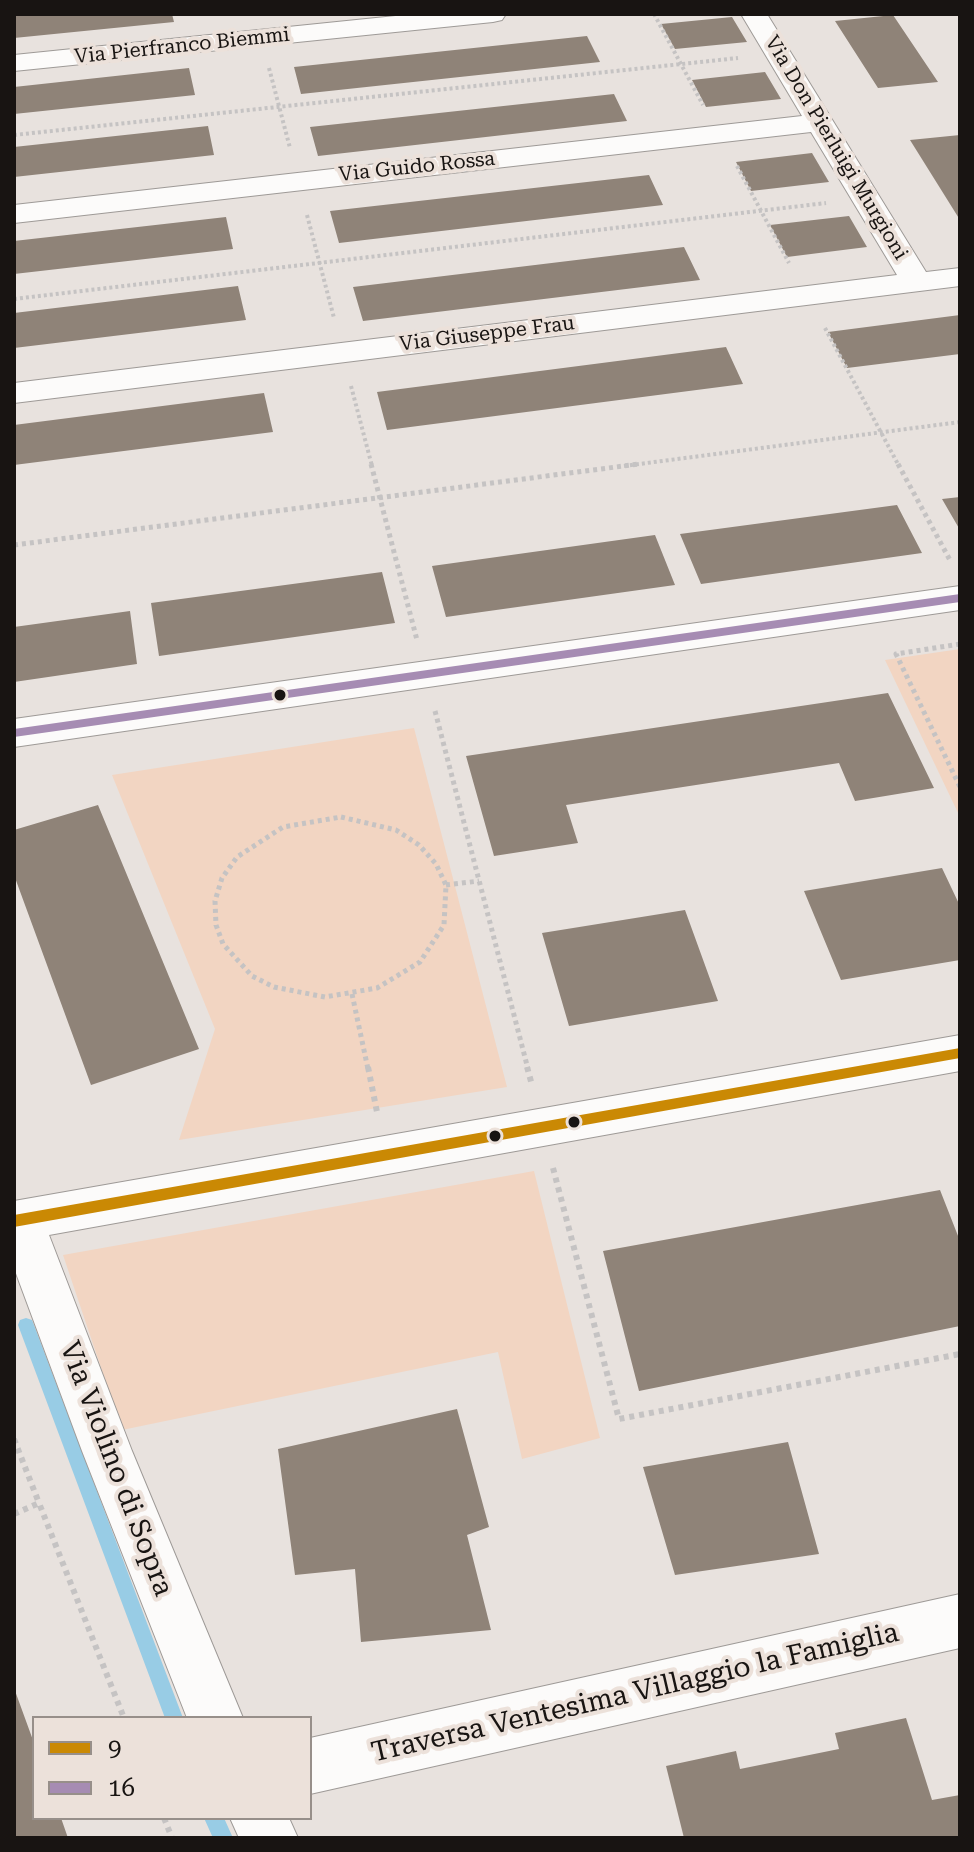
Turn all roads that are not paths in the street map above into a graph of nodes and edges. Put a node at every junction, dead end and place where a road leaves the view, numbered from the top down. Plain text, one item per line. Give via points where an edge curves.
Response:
1 (493, 14) edge
2 (754, 14) edge
3 (14, 63) edge
4 (820, 122) junction
5 (14, 214) edge
6 (960, 277) edge
7 (917, 282) junction
8 (14, 393) edge
9 (960, 598) edge
10 (14, 733) edge
11 (960, 1053) edge
12 (17, 1220) edge
13 (960, 1621) edge
14 (214, 1716) edge
15 (312, 1766) edge
16 (260, 1820) edge
17 (269, 1838) edge

1 - 3 street, Via Pierfranco Biemmi
2 - 4 street, Via Don Pierluigi Murgioni
4 - 5 street, Via Guido Rossa
4 - 7 street, Via Don Pierluigi Murgioni
6 - 7 street, Via Giuseppe Frau
7 - 8 street, Via Giuseppe Frau
9 - 10 street
11 - 12 street
12 - 14 street, Via Violino di Sopra
13 - 15 street, Traversa Ventesima Villaggio la Famiglia
16 - 17 street

